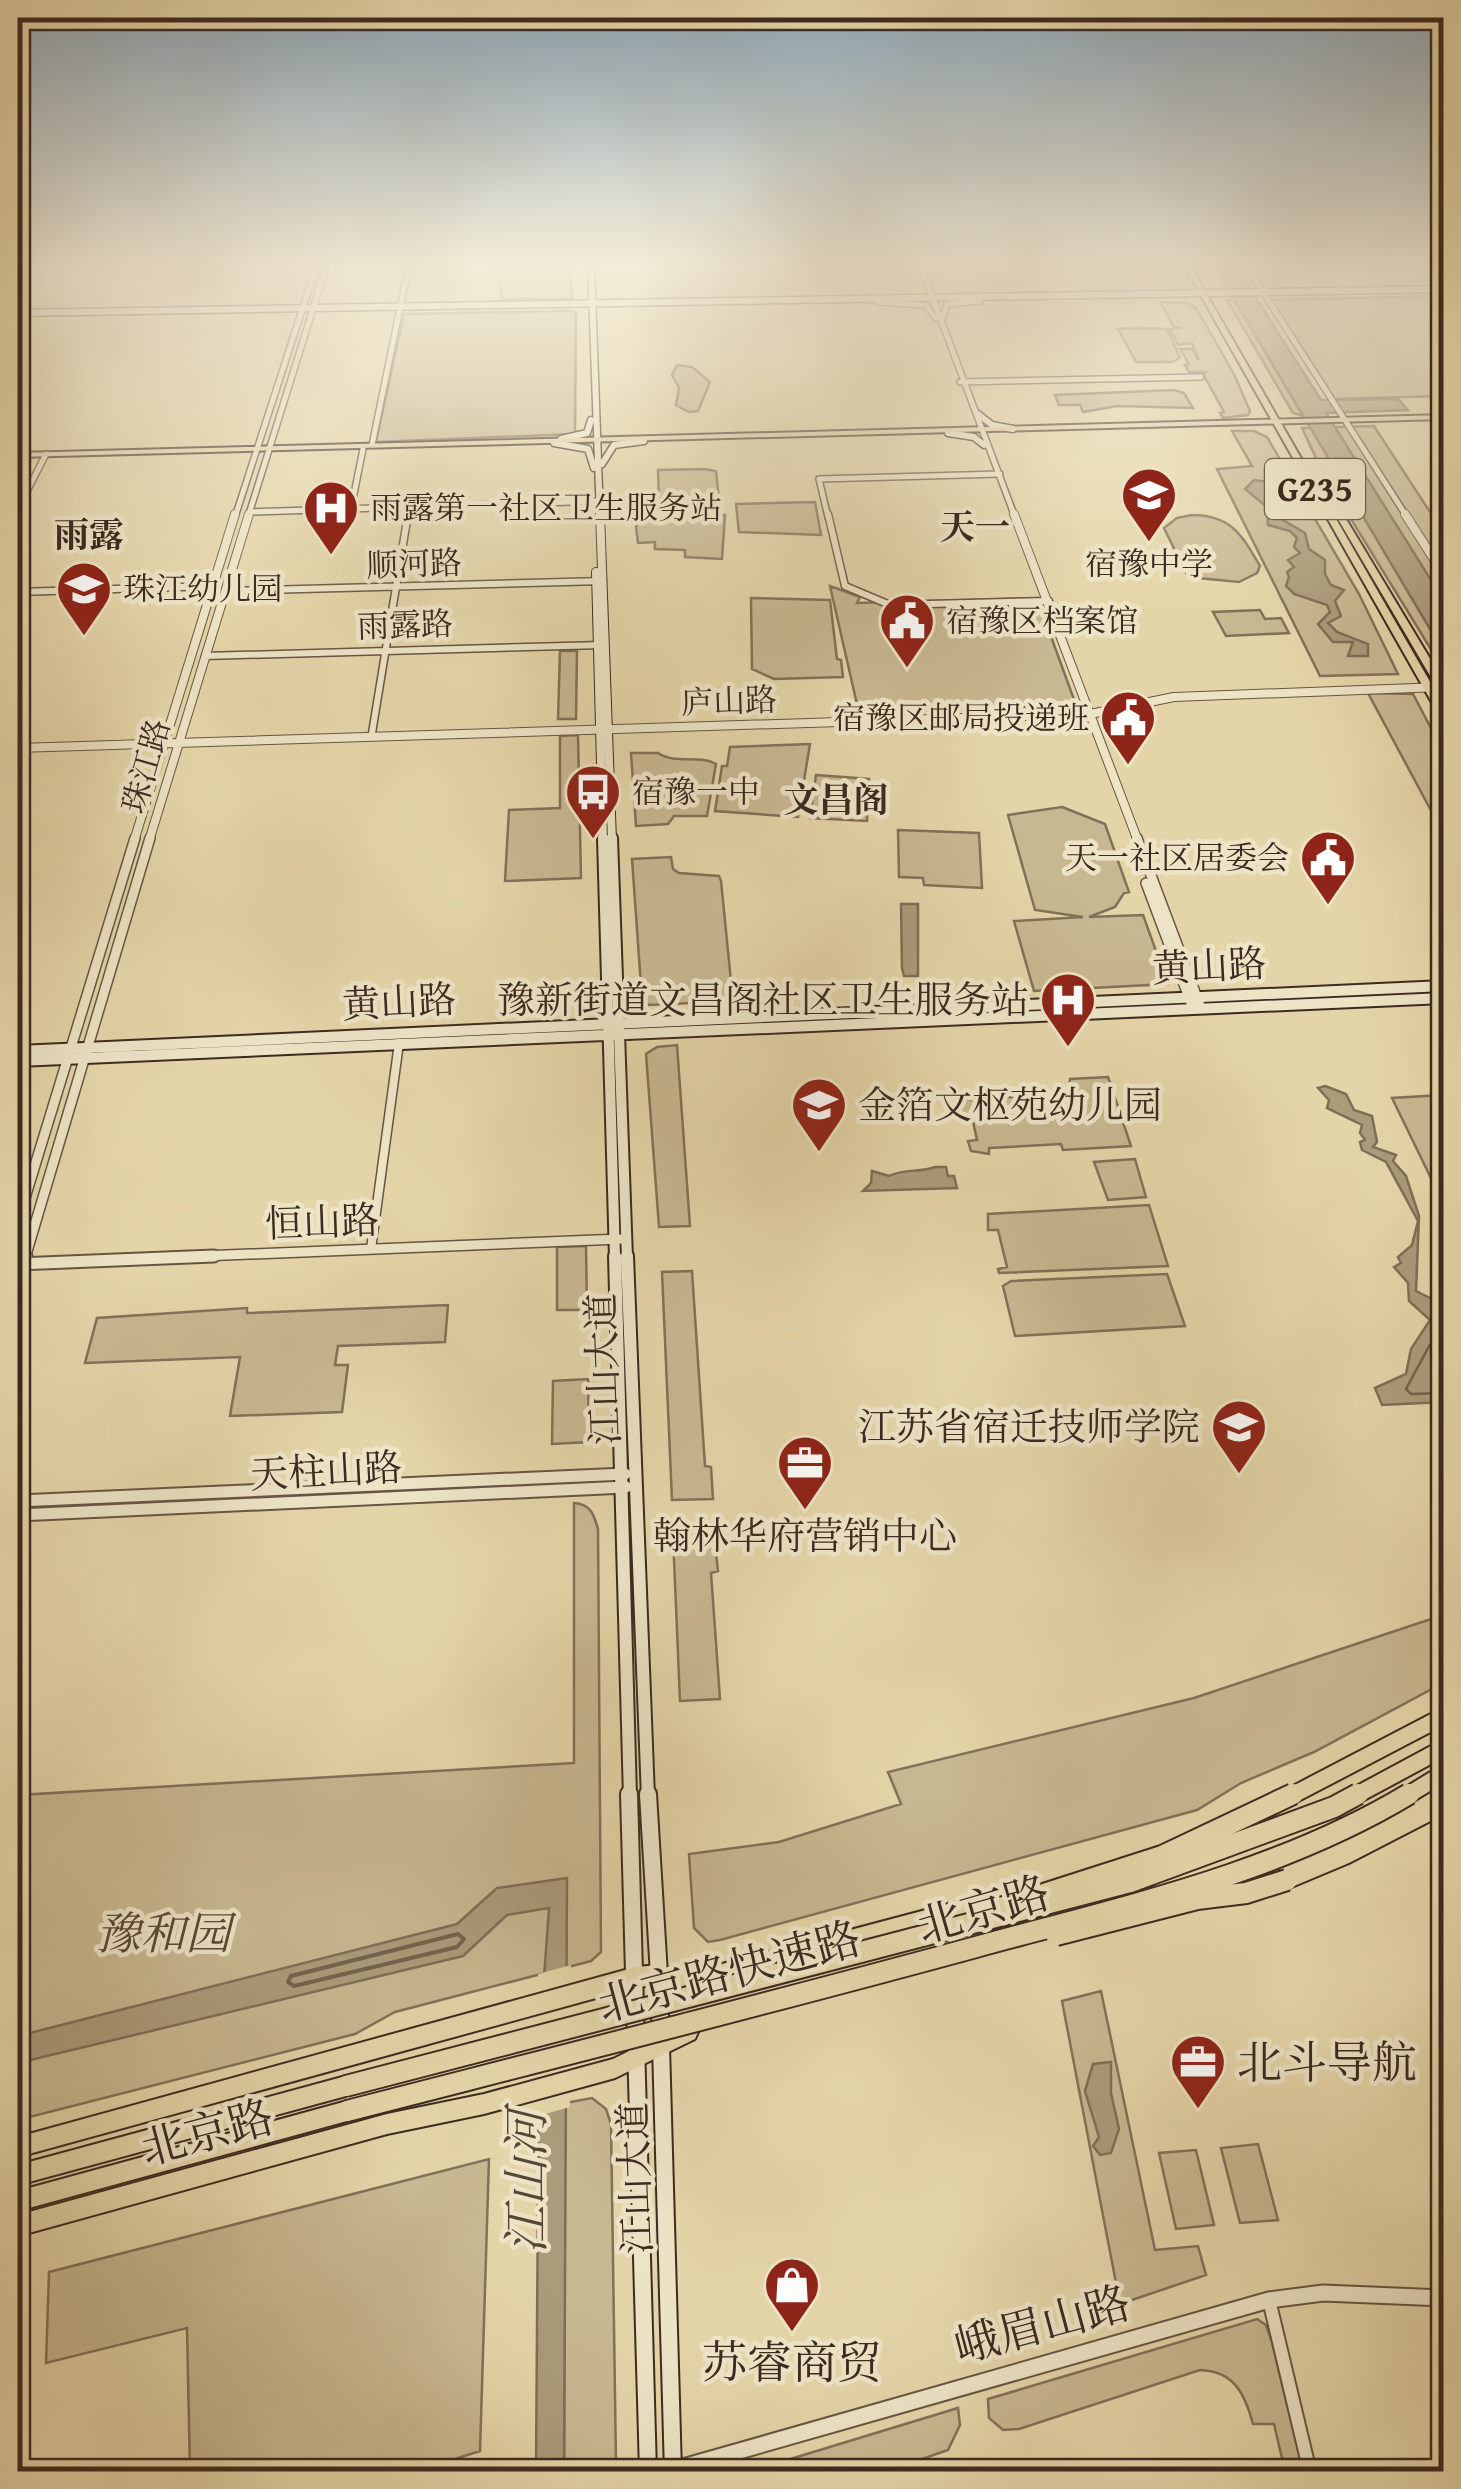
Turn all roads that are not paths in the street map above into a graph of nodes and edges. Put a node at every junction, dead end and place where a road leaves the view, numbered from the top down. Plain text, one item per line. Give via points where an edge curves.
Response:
1 (282, 380) edge
2 (289, 380) edge
3 (384, 380) edge
4 (593, 380) edge
5 (1036, 380) edge
6 (1260, 380) edge
7 (1319, 380) edge
8 (963, 382) joint
9 (976, 415) junction
10 (1444, 419) edge
11 (595, 420) junction
12 (1341, 420) junction
13 (1287, 423) junction
14 (1013, 430) junction
15 (981, 431) junction
16 (948, 432) junction
17 (644, 439) junction
18 (596, 440) junction
19 (554, 442) junction
20 (986, 445) junction
21 (368, 447) junction
22 (257, 450) junction
23 (270, 450) junction
24 (44, 456) junction
25 (18, 457) edge
26 (597, 468) junction
27 (998, 474) junction
28 (598, 501) junction
29 (18, 507) edge
30 (409, 507) junction
31 (352, 508) junction
32 (250, 512) junction
33 (1444, 574) edge
34 (600, 582) junction
35 (212, 586) junction
36 (396, 587) junction
37 (226, 591) junction
38 (18, 592) edge
39 (1045, 601) junction
40 (601, 645) junction
41 (386, 651) junction
42 (205, 656) junction
43 (1426, 686) junction
44 (1441, 687) edge
45 (1086, 712) junction
46 (1444, 715) edge
47 (605, 728) junction
48 (372, 733) junction
49 (179, 741) junction
50 (164, 742) junction
51 (18, 746) edge
52 (153, 780) junction
53 (168, 780) junction
54 (121, 886) junction
55 (138, 886) junction
56 (104, 940) junction
57 (122, 940) junction
58 (1444, 986) edge
59 (1444, 998) edge
60 (1195, 1002) junction
61 (615, 1028) junction
62 (399, 1043) junction
63 (18, 1050) edge
64 (88, 1051) junction
65 (71, 1052) junction
66 (18, 1061) edge
67 (18, 1220) edge
68 (621, 1237) junction
69 (372, 1247) junction
70 (21, 1262) edge
71 (18, 1284) edge
72 (636, 1480) junction
73 (619, 1481) junction
74 (18, 1501) edge
75 (18, 1514) edge
76 (1444, 1716) edge
77 (1444, 1734) edge
78 (1444, 1748) edge
79 (1444, 1773) edge
80 (1444, 1792) edge
81 (1444, 1804) edge
82 (960, 1926) junction
83 (962, 1951) junction
84 (659, 1975) junction
85 (636, 1977) junction
86 (661, 2044) junction
87 (638, 2056) junction
88 (346, 2086) joint
89 (535, 2089) joint
90 (18, 2147) edge
91 (18, 2175) edge
92 (18, 2201) edge
93 (18, 2226) edge
94 (1444, 2298) edge
95 (1270, 2300) junction
96 (671, 2471) edge
97 (648, 2472) edge
98 (1310, 2472) edge

1 - 22 street, 珠江路
2 - 23 street, 珠江路
3 - 21 street
4 - 11 main road, 江山大道
5 - 8 street
6 - 13 main road, G235
7 - 12 street
8 - 9 street
9 - 14 main road
9 - 15 street
9 - 16 main road via 970,426
10 - 12 main road
11 - 17 main road via 608,434
11 - 18 main road, 江山大道
11 - 19 main road via 583,436
12 - 13 main road
12 - 33 street
13 - 14 main road
13 - 43 main road, G235
13 - 44 main road, G235
14 - 15 main road
14 - 20 main road
15 - 16 main road
15 - 20 street
16 - 17 main road
16 - 20 main road
17 - 18 main road
17 - 26 main road via 614,445
18 - 19 main road
18 - 26 main road, 江山大道
19 - 21 main road
19 - 26 main road via 588,449
20 - 27 street
21 - 23 main road
21 - 31 street
22 - 23 main road
22 - 24 main road
22 - 35 street, 珠江路
23 - 32 street, 珠江路
24 - 25 main road
24 - 29 street
26 - 28 main road, 江山大道
27 - 39 street
27 - 39 street via 819,478 845,586 890,606
28 - 30 street
28 - 34 main road, 江山大道
30 - 31 street
30 - 36 street
31 - 32 street
32 - 37 street, 珠江路
34 - 36 street, 顺河路
34 - 40 main road, 江山大道
35 - 38 street
35 - 50 street, 珠江路
36 - 37 street, 顺河路
36 - 41 street
37 - 42 street, 珠江路
39 - 45 street
40 - 41 street, 雨露路
40 - 47 main road, 江山大道
41 - 42 street, 雨露路
41 - 48 street
42 - 49 street, 珠江路
43 - 44 street, 庐山路
43 - 45 street, 庐山路 via 1174,697
43 - 46 main road, G235
45 - 47 street, 庐山路
45 - 60 street
47 - 48 street, 庐山路
47 - 49 street, 庐山路
47 - 61 main road, 江山大道
48 - 49 street, 庐山路
49 - 50 street, 庐山路
49 - 53 street, 珠江路
50 - 51 street, 庐山路
50 - 52 street, 珠江路
52 - 53 street
52 - 54 street, 珠江路
53 - 55 street, 珠江路
54 - 55 street
54 - 56 street, 珠江路
55 - 57 street, 珠江路
56 - 57 street
56 - 65 street, 珠江路
57 - 64 street, 珠江路
58 - 60 main road, 黄山路
59 - 60 main road, 黄山路
60 - 61 main road, 黄山路
61 - 62 main road, 黄山路
61 - 64 main road, 黄山路
61 - 68 main road, 江山大道
62 - 64 main road, 黄山路
62 - 69 street
63 - 65 main road, 黄山路
64 - 65 main road, 黄山路
64 - 70 street, 珠江路
65 - 66 main road, 黄山路
65 - 67 street, 珠江路
68 - 69 street, 恒山路
68 - 72 main road, 江山大道
68 - 73 main road, 江山大道
69 - 70 street, 恒山路
70 - 71 street, 珠江路
72 - 73 street, 天柱山路
72 - 84 main road, 江山大道
73 - 74 street, 天柱山路
73 - 75 street, 天柱山路
73 - 85 main road, 江山大道
76 - 82 main road, bridge via 1162,1856 1013,1901
77 - 84 main road, 北京路 via 1290,1813 1206,1844 753,1966 676,1982
78 - 82 main road, 北京路快速路, bridge via 1263,1836 1130,1882
79 - 83 main road, 北京路快速路, bridge via 1347,1828 1274,1858
80 - 86 main road, 北京路 via 1322,1852 1249,1877
81 - 83 main road, bridge via 1274,1886
82 - 88 main road, 北京路快速路, bridge
83 - 92 main road, 北京路快速路, bridge
84 - 85 main road, 北京路
84 - 86 main road, 江山大道
85 - 87 main road, 江山大道
85 - 90 main road, 北京路
86 - 87 main road, 北京路
86 - 96 main road, 江山大道
87 - 89 main road, 北京路
87 - 97 main road, 江山大道
88 - 91 main road, 北京路快速路
89 - 93 main road, 北京路
94 - 95 street, 峨眉山路 via 1323,2293
95 - 96 street, 峨眉山路
95 - 98 street

